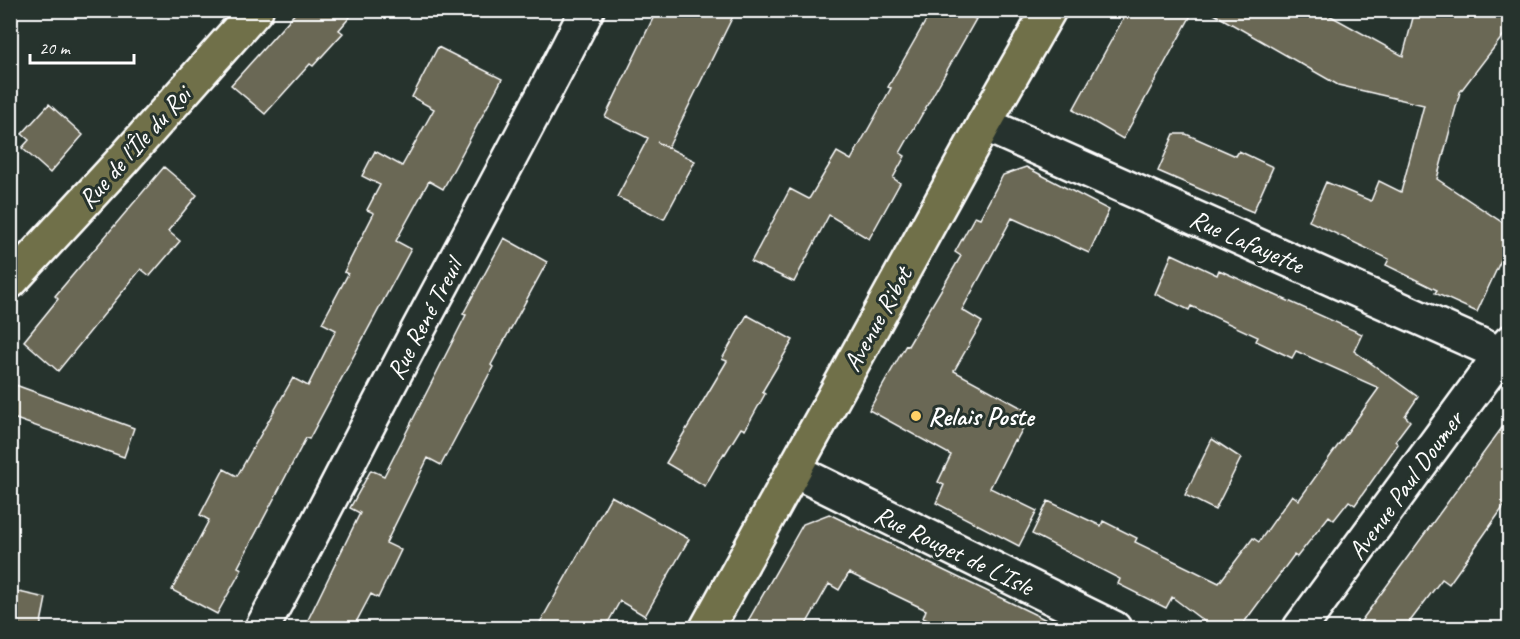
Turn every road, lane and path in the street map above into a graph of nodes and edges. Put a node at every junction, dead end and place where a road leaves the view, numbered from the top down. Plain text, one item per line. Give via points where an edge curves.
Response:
1 (256, 10) edge
2 (587, 10) edge
3 (1049, 10) edge
4 (984, 124) junction
5 (10, 282) edge
6 (1506, 351) edge
7 (795, 471) junction
8 (262, 628) edge
9 (706, 628) edge
10 (1114, 628) edge
11 (1300, 628) edge

1 - 5 main road, Rue de l'Île du Roi
2 - 8 street, Rue René Treuil
3 - 4 main road, Avenue Ribot
4 - 6 street, Rue Lafayette
4 - 7 main road, Avenue Ribot
6 - 11 street, Avenue Paul Doumer
7 - 9 main road, Avenue Ribot
7 - 10 street, Rue Rouget de L'Isle

